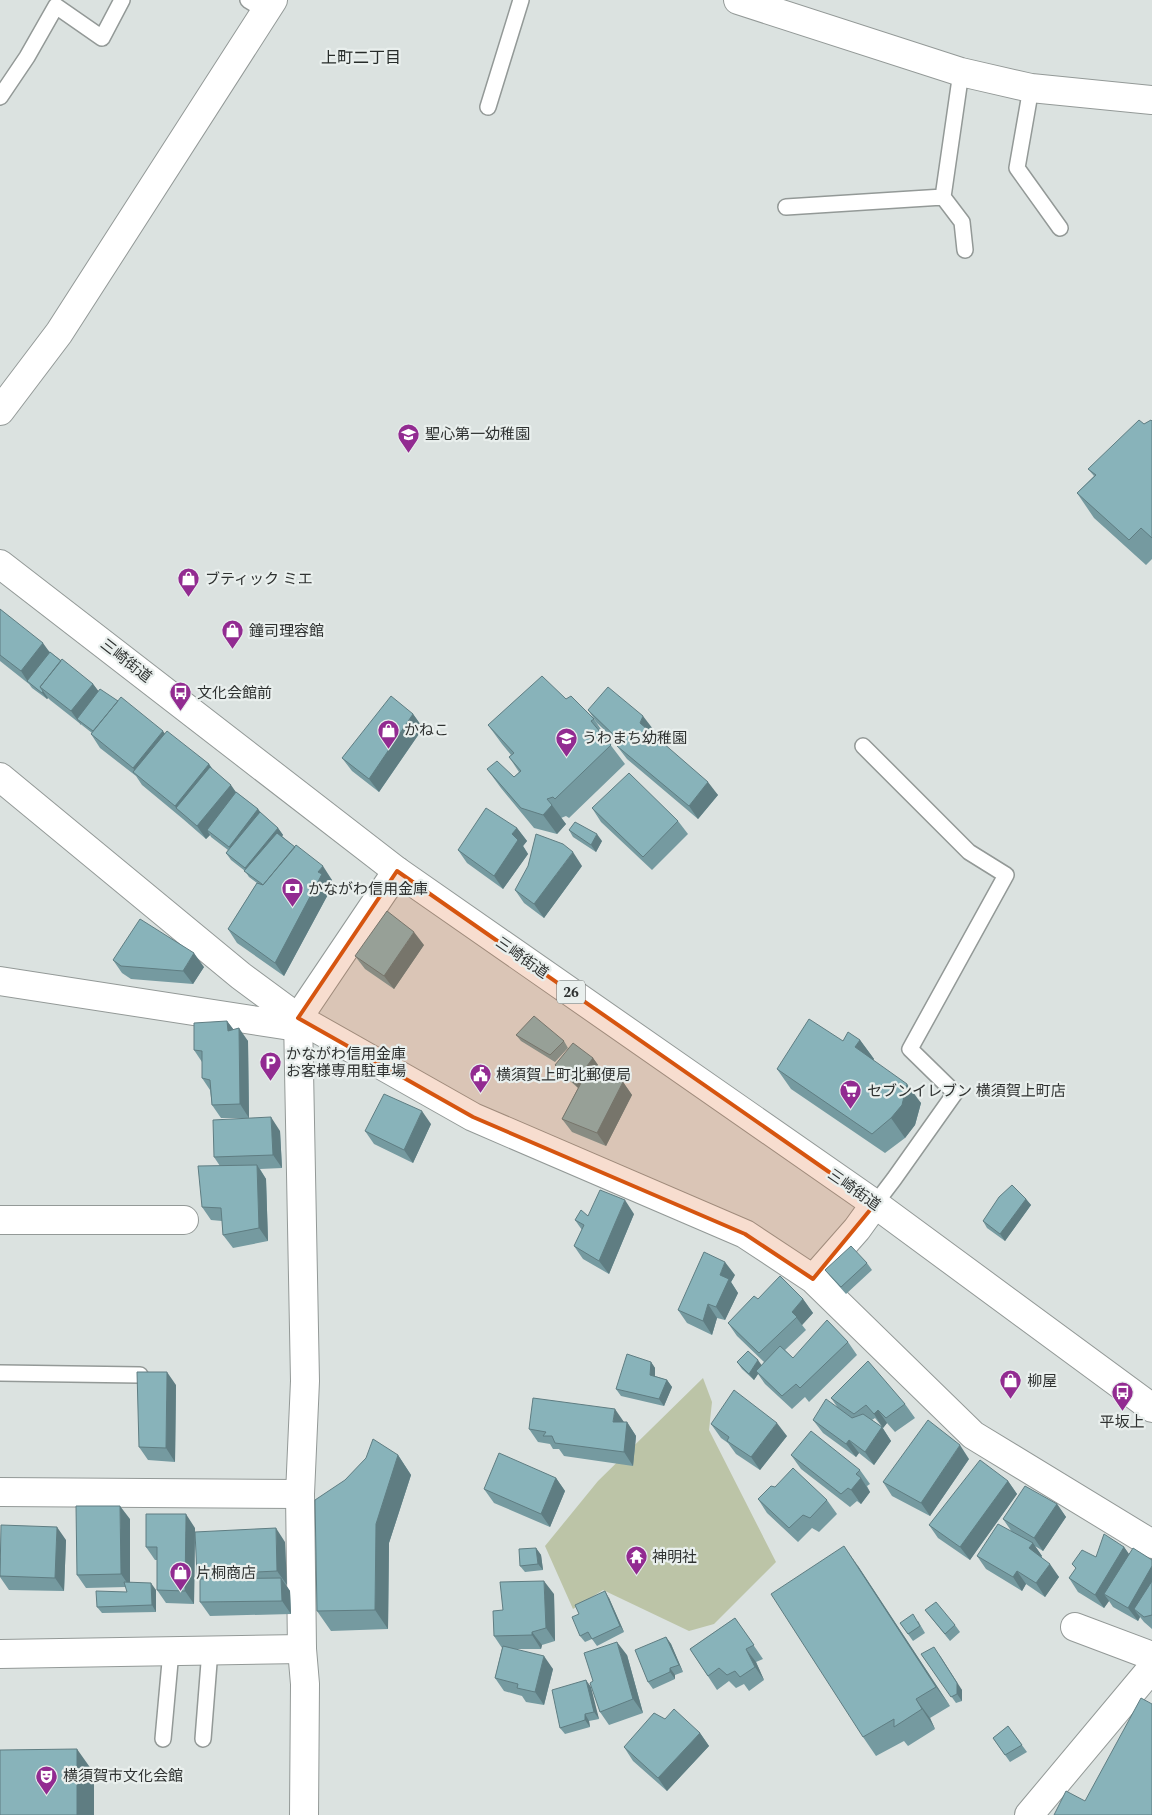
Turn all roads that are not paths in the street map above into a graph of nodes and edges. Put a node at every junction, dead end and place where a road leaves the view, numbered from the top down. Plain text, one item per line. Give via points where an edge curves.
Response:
1 (122, 0) edge
2 (521, 0) edge
3 (738, 0) edge
4 (262, 4) edge
5 (961, 72) junction
6 (1031, 88) junction
7 (0, 97) edge
8 (1152, 100) edge
9 (488, 107) dead end
10 (943, 197) junction
11 (786, 207) dead end
12 (1060, 228) dead end
13 (965, 250) dead end
14 (0, 412) edge
15 (0, 564) edge
16 (862, 746) dead end
17 (0, 777) edge
18 (397, 871) junction
19 (0, 981) edge
20 (298, 1022) junction
21 (875, 1204) junction
22 (0, 1220) edge
23 (184, 1220) dead end
24 (813, 1279) junction
25 (0, 1374) edge
26 (140, 1375) edge
27 (1152, 1408) edge
28 (0, 1492) edge
29 (300, 1494) junction
30 (1152, 1544) edge
31 (1075, 1627) dead end
32 (302, 1649) junction
33 (210, 1650) junction
34 (171, 1651) junction
35 (0, 1654) edge
36 (1152, 1656) edge
37 (1152, 1668) edge
38 (163, 1739) dead end
39 (203, 1739) dead end
40 (304, 1815) edge
41 (1029, 1815) edge

1 - 7 lane via 102,38 56,6
2 - 9 lane
3 - 5 street
4 - 14 street via 59,332
5 - 6 street
5 - 10 lane
6 - 8 street
6 - 12 lane via 1017,168
10 - 11 lane
10 - 13 lane via 962,222
15 - 18 street, 三崎街道 / 26
16 - 21 lane via 969,852 1006,875 910,1049 955,1093
17 - 20 street
18 - 20 street
18 - 21 street, 三崎街道 / 26
19 - 20 street
20 - 24 street via 473,1117 746,1234
20 - 29 street via 305,1381
21 - 24 street
21 - 27 street, 三崎街道 / 26
22 - 23 street
24 - 30 street via 974,1435
25 - 26 lane
28 - 29 street
29 - 32 street
31 - 36 street
32 - 33 street
32 - 40 street via 305,1684
33 - 34 street
33 - 39 lane
34 - 35 street
34 - 38 lane
37 - 41 street

